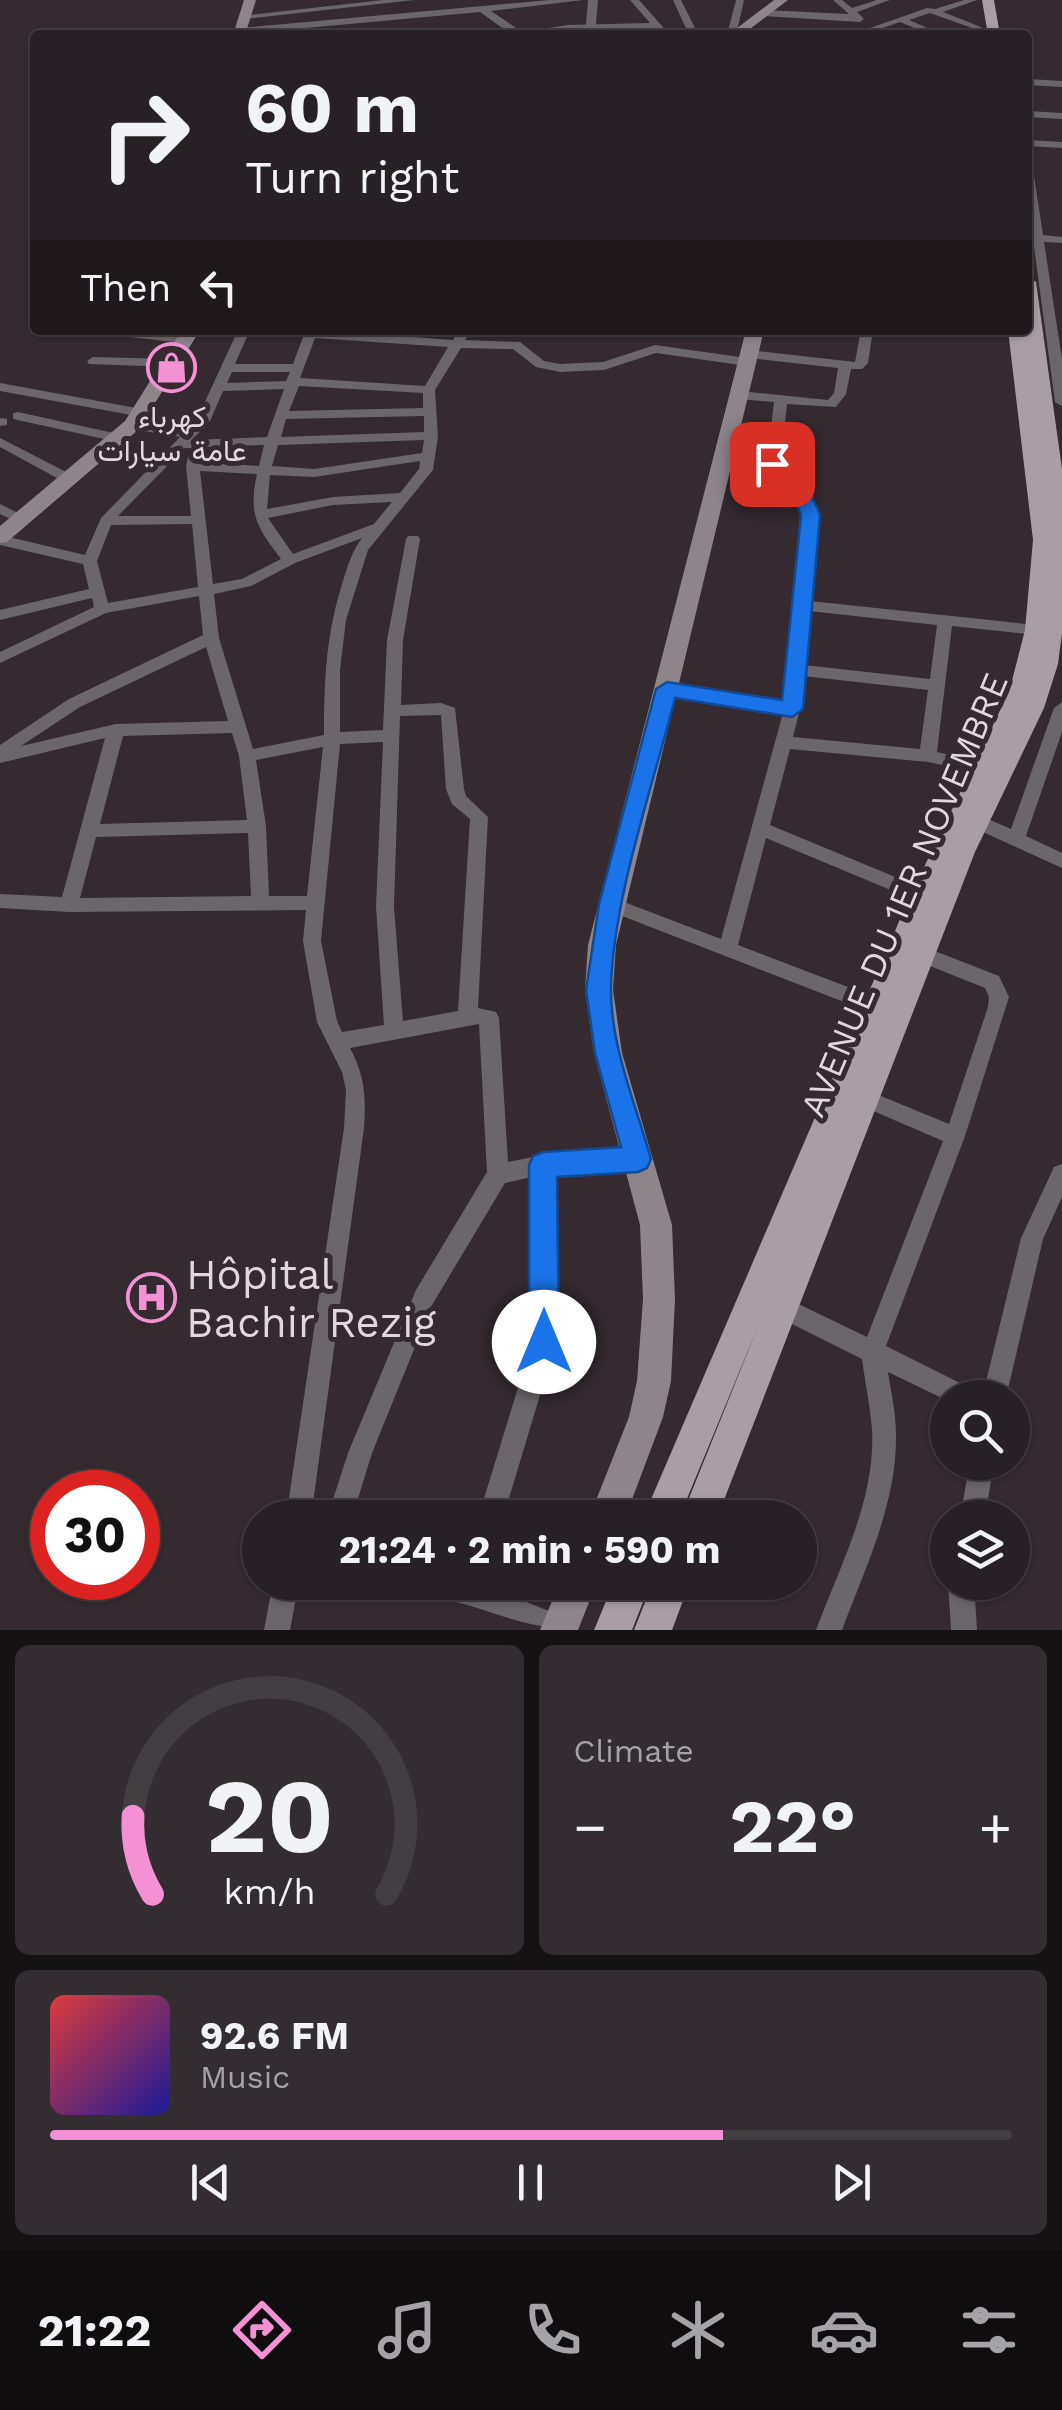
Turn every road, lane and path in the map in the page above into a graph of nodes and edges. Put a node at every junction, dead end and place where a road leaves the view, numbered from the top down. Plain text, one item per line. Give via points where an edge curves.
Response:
1 (250, 0) edge
2 (408, 0) edge
3 (580, 0) edge
4 (593, 0) edge
5 (677, 0) edge
6 (740, 0) edge
7 (782, 0) edge
8 (838, 0) edge
9 (884, 0) edge
10 (933, 0) edge
11 (978, 0) edge
12 (988, 0) edge
13 (639, 2) edge
14 (346, 3) edge
15 (949, 7) junction
16 (482, 9) junction
17 (764, 12) junction
18 (935, 12) junction
19 (855, 14) junction
20 (244, 16) junction
21 (412, 16) junction
22 (390, 18) junction
23 (900, 19) junction
24 (350, 21) junction
25 (656, 26) junction
26 (874, 28) junction
27 (240, 30) edge
28 (267, 30) edge
29 (354, 30) edge
30 (396, 30) edge
31 (511, 30) edge
32 (591, 30) edge
33 (604, 30) edge
34 (660, 30) edge
35 (693, 30) edge
36 (735, 30) edge
37 (739, 30) edge
38 (877, 30) edge
39 (927, 30) edge
40 (978, 30) edge
41 (986, 30) edge
42 (987, 30) edge
43 (1032, 82) edge
44 (1062, 84) edge
45 (1032, 114) edge
46 (1062, 116) edge
47 (1032, 133) edge
48 (1062, 135) edge
49 (1032, 143) edge
50 (1062, 146) edge
51 (1032, 197) edge
52 (1038, 238) junction
53 (1062, 240) edge
54 (1037, 284) edge
55 (1062, 288) edge
56 (1058, 330) edge
57 (188, 335) edge
58 (242, 335) edge
59 (311, 335) edge
60 (410, 335) edge
61 (866, 335) edge
62 (1020, 335) edge
63 (459, 337) edge
64 (750, 348) edge
65 (92, 360) dead end
66 (172, 363) junction
67 (844, 365) junction
68 (227, 368) junction
69 (295, 378) junction
70 (1046, 378) edge
71 (0, 387) edge
72 (220, 387) junction
73 (429, 390) junction
74 (740, 395) junction
75 (46, 398) junction
76 (781, 399) junction
77 (1062, 402) edge
78 (431, 412) junction
79 (284, 415) junction
80 (18, 416) junction
81 (1, 422) edge
82 (130, 425) junction
83 (273, 440) junction
84 (190, 441) junction
85 (0, 442) edge
86 (429, 446) junction
87 (194, 466) junction
88 (266, 471) junction
89 (71, 480) junction
90 (406, 497) junction
91 (0, 508) edge
92 (260, 515) junction
93 (21, 520) junction
94 (198, 520) junction
95 (106, 521) junction
96 (376, 528) junction
97 (0, 538) edge
98 (412, 539) dead end
99 (1062, 545) edge
100 (290, 560) junction
101 (90, 561) junction
102 (96, 592) junction
103 (207, 592) junction
104 (800, 605) junction
105 (102, 608) junction
106 (0, 615) edge
107 (945, 619) junction
108 (1036, 630) junction
109 (211, 638) junction
110 (0, 658) edge
111 (796, 670) junction
112 (934, 685) junction
113 (667, 689) junction
114 (1062, 708) edge
115 (792, 709) junction
116 (393, 711) junction
117 (238, 728) junction
118 (116, 730) junction
119 (392, 735) junction
120 (332, 739) junction
121 (781, 742) junction
122 (0, 755) edge
123 (247, 756) junction
124 (928, 756) junction
125 (984, 768) junction
126 (969, 818) junction
127 (257, 826) junction
128 (759, 828) junction
129 (87, 830) junction
130 (1016, 840) junction
131 (1062, 862) edge
132 (923, 896) junction
133 (0, 900) edge
134 (317, 902) junction
135 (260, 904) junction
136 (611, 904) junction
137 (69, 905) junction
138 (728, 949) junction
139 (922, 954) junction
140 (875, 1006) junction
141 (468, 1018) junction
142 (394, 1028) junction
143 (335, 1042) junction
144 (864, 1098) junction
145 (955, 1136) junction
146 (638, 1159) junction
147 (543, 1165) junction
148 (498, 1174) junction
149 (1062, 1174) edge
150 (784, 1308) junction
151 (873, 1351) junction
152 (930, 1380) edge
153 (998, 1380) edge
154 (301, 1500) edge
155 (345, 1500) edge
156 (496, 1500) edge
157 (613, 1500) edge
158 (669, 1500) edge
159 (706, 1500) edge
160 (283, 1600) edge
161 (497, 1600) edge
162 (571, 1600) edge
163 (626, 1600) edge
164 (665, 1600) edge
165 (962, 1600) edge
166 (559, 1629) edge
167 (278, 1630) edge
168 (613, 1630) edge
169 (653, 1630) edge
170 (829, 1630) edge
171 (964, 1630) edge

1 - 20 main road
2 - 14 street
2 - 21 street
3 - 16 street
4 - 32 street
5 - 35 street
6 - 36 street
7 - 17 main road
8 - 19 street
9 - 19 street
10 - 15 street
11 - 15 street
11 - 41 main road
12 - 42 main road
13 - 25 street
14 - 20 street
15 - 18 street
16 - 21 street
16 - 31 street
17 - 19 street
17 - 37 main road
18 - 23 street
18 - 40 street
19 - 26 street
20 - 27 main road
21 - 22 street
22 - 24 street
22 - 30 street
23 - 26 street
23 - 39 street
24 - 28 street
24 - 29 street
25 - 33 street
25 - 34 street
26 - 38 street
43 - 44 street
45 - 46 street
47 - 48 street
49 - 50 street
51 - 52 street
52 - 53 street
52 - 54 street
54 - 55 street
54 - 56 street
54 - 70 main road, AVENUE DU 1ER NOVEMBRE
56 - 70 street
57 - 66 main road
58 - 68 street
59 - 69 street
60 - 63 street
61 - 67 street via 862,363
62 - 70 main road, AVENUE DU 1ER NOVEMBRE
63 - 64 street via 516,344 540,364 560,368 604,366 656,349
63 - 73 street
64 - 67 street
64 - 74 main road
65 - 66 street
66 - 82 main road
67 - 76 street via 832,404
68 - 69 street
68 - 72 street
69 - 72 street
69 - 73 street
69 - 79 street
70 - 77 street
70 - 99 main road, AVENUE DU 1ER NOVEMBRE
70 - 108 main road, AVENUE DU 1ER NOVEMBRE
71 - 75 street
72 - 84 street
73 - 78 street
74 - 76 street
74 - 113 main road
75 - 80 street
75 - 82 street
76 - 104 street via 773,470 806,498 811,516
78 - 79 street
78 - 86 street
79 - 83 street
80 - 81 street
80 - 82 street
82 - 84 street
82 - 89 main road
83 - 84 street
83 - 86 street
83 - 88 street
84 - 87 street
84 - 95 street
85 - 89 street
86 - 88 street via 314,474
86 - 90 street via 422,480
87 - 88 street
87 - 94 street
88 - 92 street
89 - 93 main road
90 - 92 street
90 - 96 street
91 - 93 street
92 - 100 street
93 - 97 main road
94 - 95 street
94 - 103 street
95 - 101 street
96 - 100 street
96 - 120 street via 361,549 338,620
97 - 101 street
98 - 116 street via 395,640
99 - 126 main road, AVENUE DU 1ER NOVEMBRE via 1047,664 1032,708
100 - 103 street via 246,583
101 - 102 street
102 - 105 street
102 - 106 street
103 - 105 street
103 - 109 street
104 - 107 street
104 - 111 street
105 - 110 street
107 - 108 street
107 - 112 street
108 - 125 main road, AVENUE DU 1ER NOVEMBRE via 1021,692
109 - 117 street
109 - 122 street via 70,705
111 - 112 street
111 - 115 street
112 - 124 street
113 - 115 street
113 - 136 main road
114 - 130 street
115 - 121 street
116 - 119 street
116 - 141 street via 449,712 455,789 479,817
117 - 118 street
117 - 123 street
118 - 122 street
118 - 129 street
119 - 120 street
119 - 142 street via 385,908
120 - 123 street
120 - 134 street
121 - 124 street
121 - 128 street
123 - 127 street
124 - 125 street
125 - 126 main road, AVENUE DU 1ER NOVEMBRE
126 - 130 street
126 - 132 main road, AVENUE DU 1ER NOVEMBRE
126 - 139 main road, AVENUE DU 1ER NOVEMBRE
127 - 129 street
127 - 135 street
128 - 132 street
128 - 138 street
129 - 137 street
130 - 131 street
132 - 140 main road, AVENUE DU 1ER NOVEMBRE
133 - 137 street
134 - 135 street
134 - 143 street via 312,941
135 - 137 street
136 - 138 street
136 - 146 main road via 598,990
138 - 140 street
139 - 144 main road, AVENUE DU 1ER NOVEMBRE
139 - 145 street via 992,982 999,997
140 - 158 main road, AVENUE DU 1ER NOVEMBRE
141 - 142 street
141 - 148 street via 486,1016 491,1022
142 - 143 street
143 - 154 street via 356,1090 354,1128
144 - 145 street
144 - 150 main road, AVENUE DU 1ER NOVEMBRE
145 - 151 street
146 - 147 street
146 - 157 main road via 656,1226 657,1339 646,1417
147 - 148 street
147 - 156 street via 544,1342
148 - 155 street via 424,1298
149 - 153 street via 1032,1238
150 - 151 street
150 - 159 main road, AVENUE DU 1ER NOVEMBRE
151 - 152 street
151 - 170 street via 884,1431 882,1472
160 - 167 street
161 - 166 street
162 - 166 main road
163 - 168 main road
164 - 169 main road
165 - 171 street

